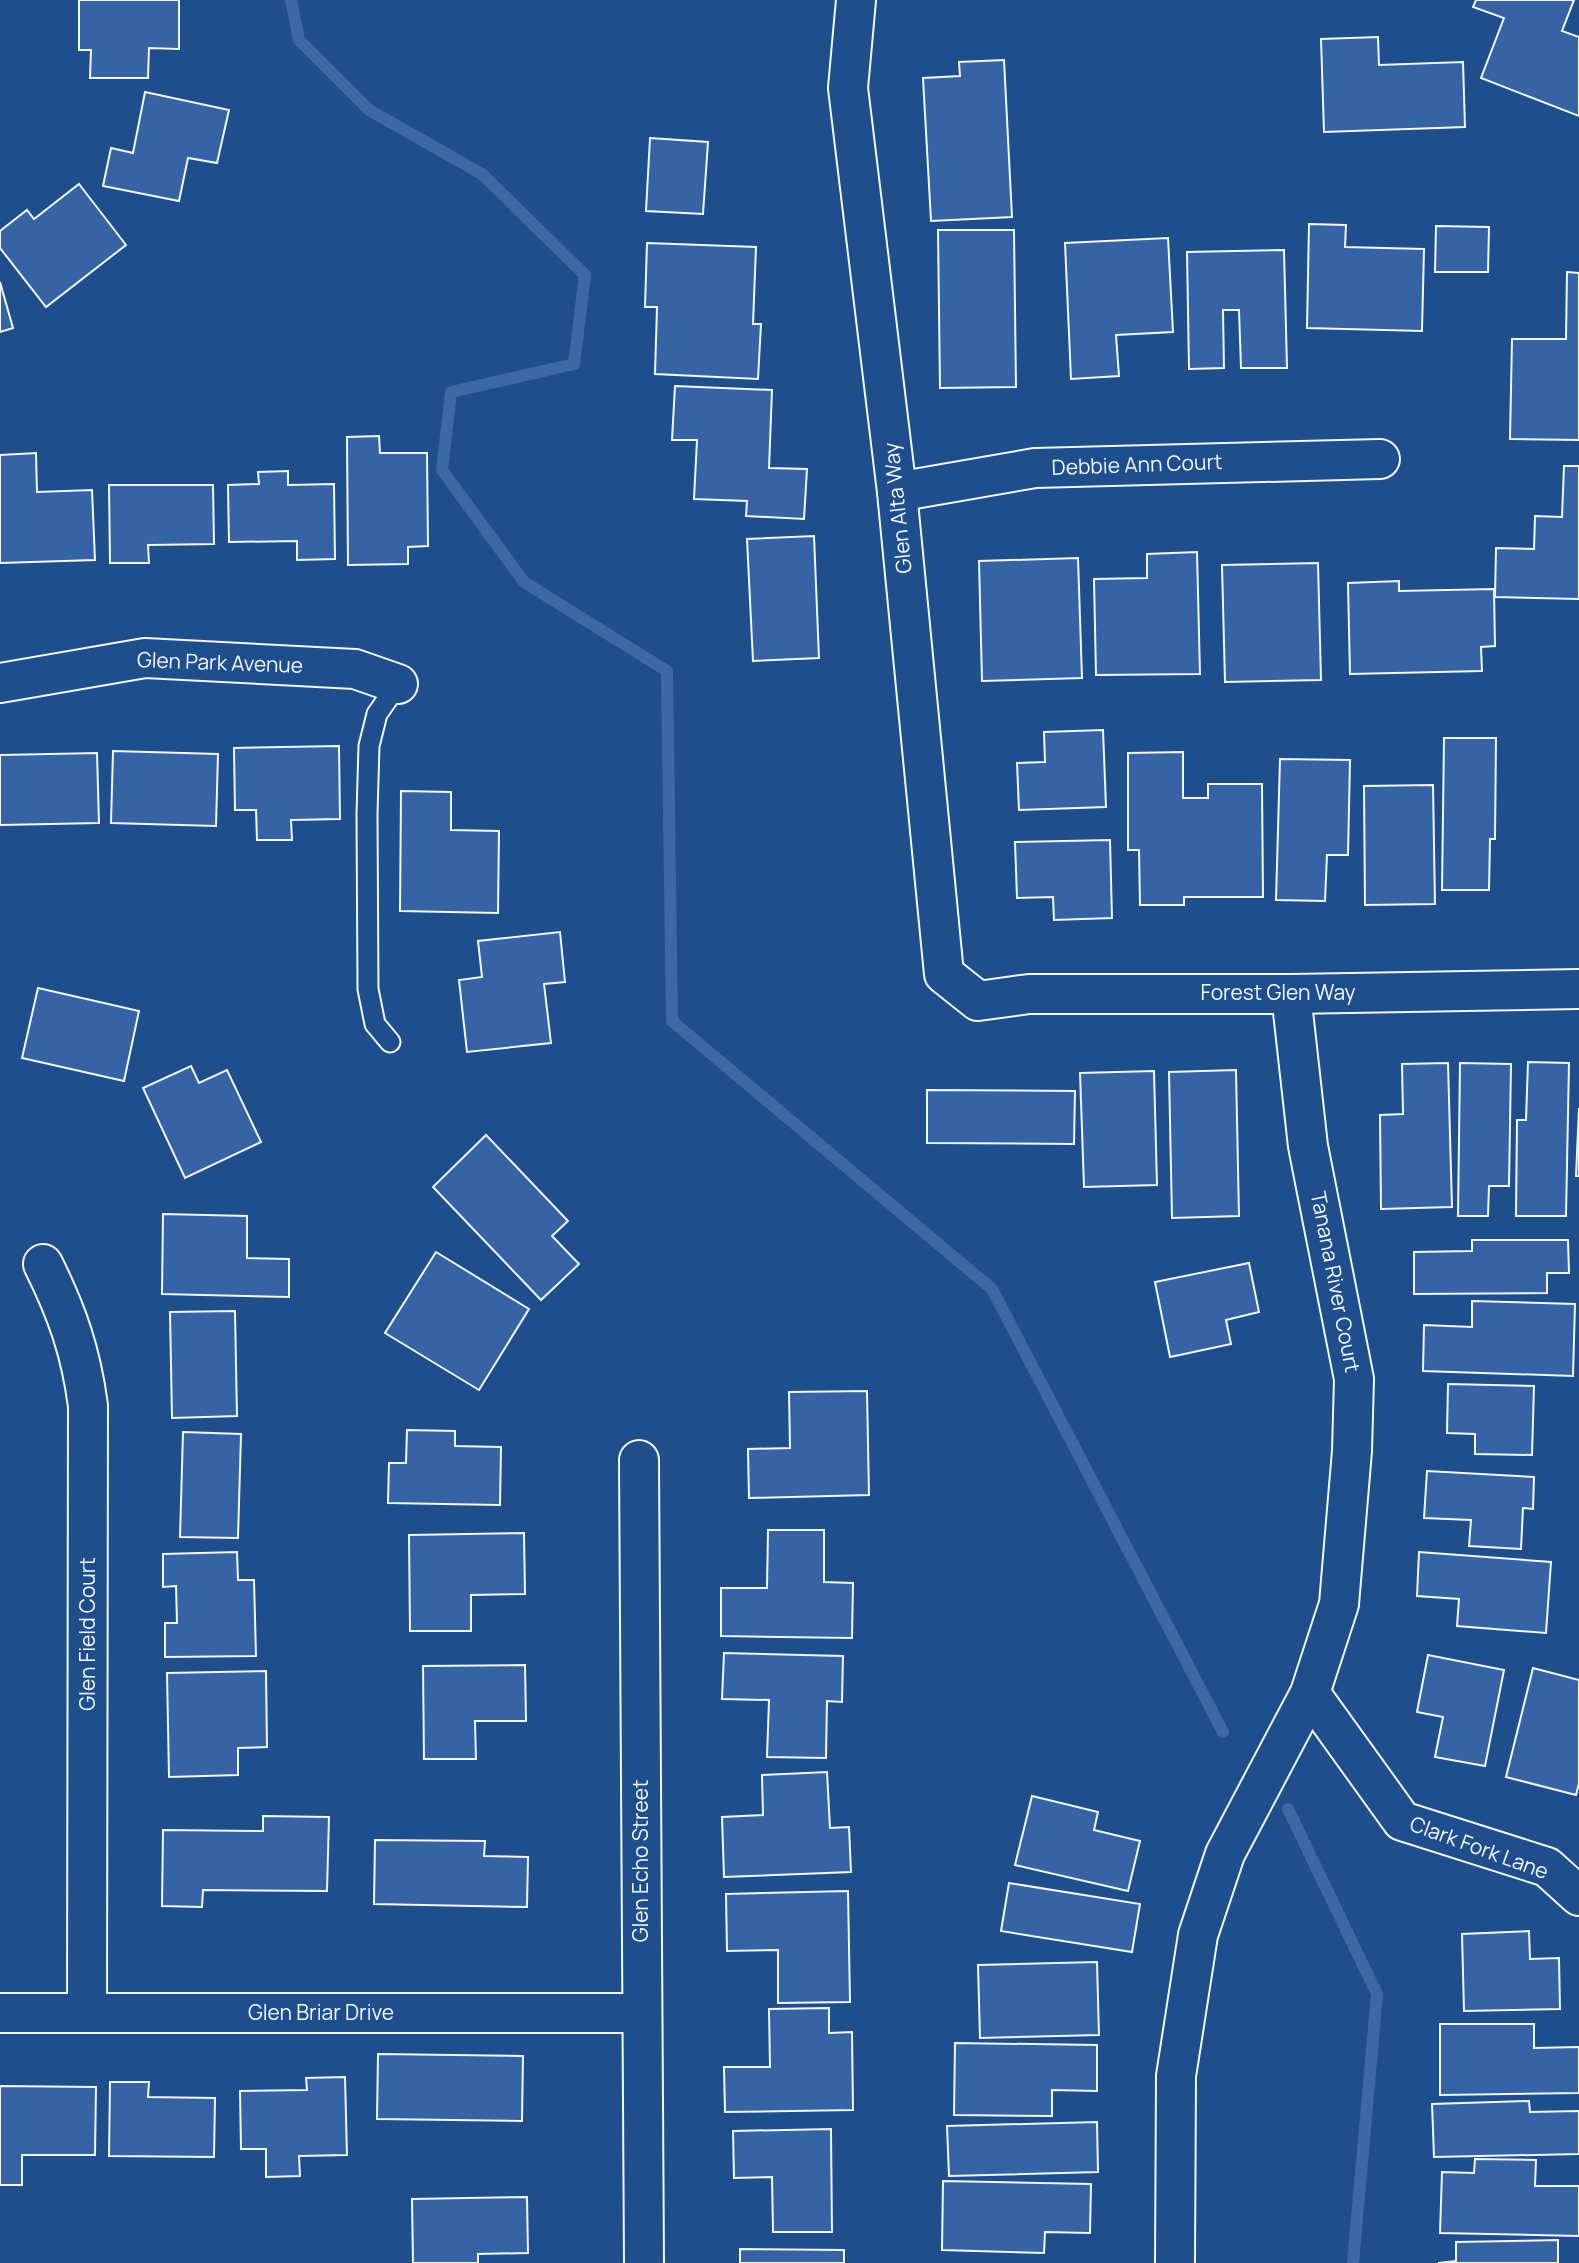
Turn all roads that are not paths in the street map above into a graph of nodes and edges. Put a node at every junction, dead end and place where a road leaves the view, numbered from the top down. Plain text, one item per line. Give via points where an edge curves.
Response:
1 (856, 0) edge
2 (1380, 458) dead end
3 (897, 492) junction
4 (0, 683) edge
5 (398, 684) joint
6 (1579, 989) edge
7 (1291, 994) junction
8 (978, 1001) joint
9 (390, 1042) dead end
10 (43, 1264) dead end
11 (639, 1460) dead end
12 (1310, 1693) junction
13 (1579, 1896) edge
14 (0, 2013) edge
15 (86, 2013) junction
16 (642, 2013) junction
17 (644, 2263) edge
18 (1175, 2263) edge

1 - 3 street, Glen Alta Way via 848,88
2 - 3 street, Debbie Ann Court via 1035,468
3 - 8 street, Glen Alta Way via 944,974
4 - 5 street, Glen Park Avenue via 145,658 355,668
5 - 9 lane via 377,714 369,746 367,814 368,989 375,1024
6 - 7 street, Forest Glen Way
7 - 8 street, Forest Glen Way via 1029,994
7 - 12 street, Tanana River Court via 1308,1146 1354,1379 1339,1604
10 - 15 street, Glen Field Court via 76,1338 88,1406
11 - 16 street, Glen Echo Street
12 - 13 street, Clark Fork Lane via 1402,1821 1548,1867
12 - 18 street, Tanana River Court via 1225,1854 1198,1935 1176,2076
14 - 15 street, Glen Briar Drive
15 - 16 street, Glen Briar Drive
16 - 17 street, Glen Echo Street

